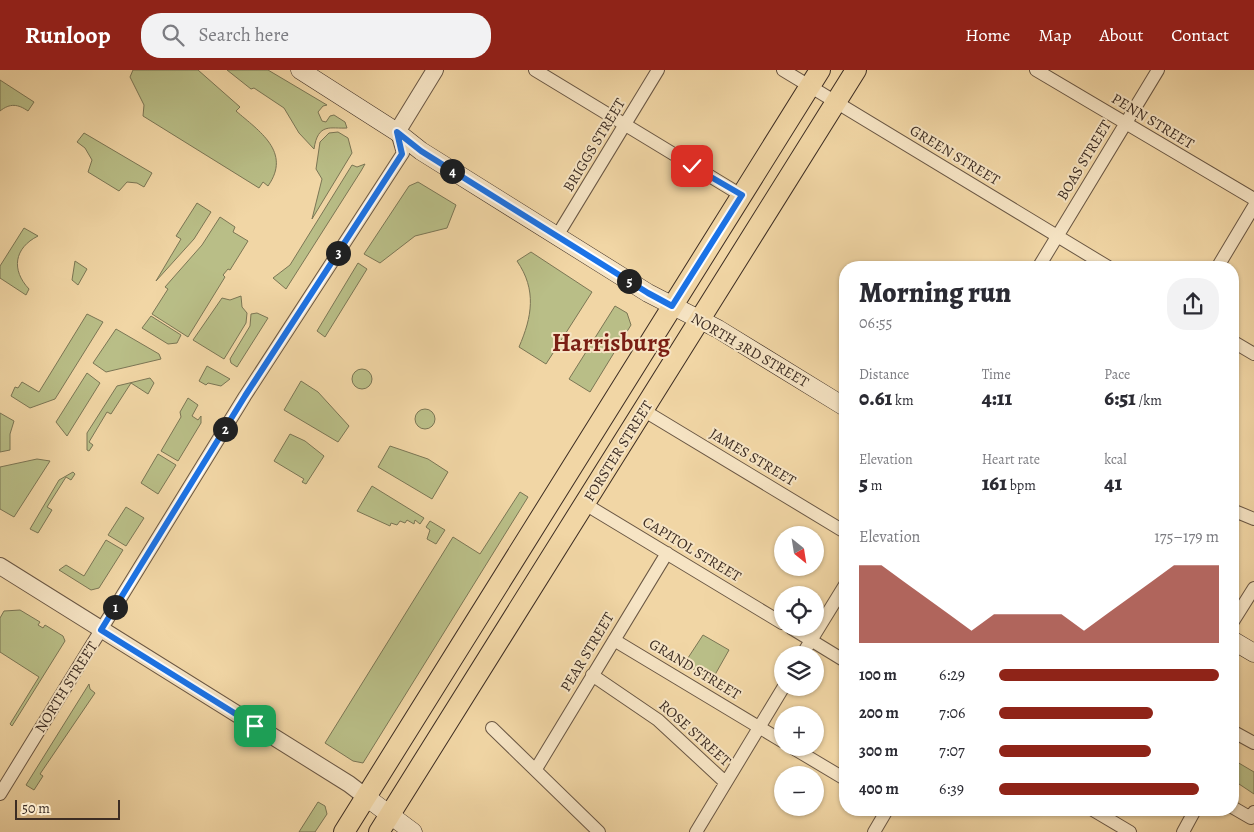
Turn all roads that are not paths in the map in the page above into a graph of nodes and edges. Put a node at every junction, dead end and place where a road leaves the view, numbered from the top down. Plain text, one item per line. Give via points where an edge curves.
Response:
1 (300, 70) edge
2 (435, 70) edge
3 (535, 70) edge
4 (658, 70) edge
5 (783, 70) edge
6 (856, 70) edge
7 (1036, 70) edge
8 (1158, 70) edge
9 (815, 78) edge
10 (836, 102) junction
11 (1125, 124) junction
12 (625, 125) junction
13 (397, 132) junction
14 (742, 195) junction
15 (1254, 200) edge
16 (1254, 206) edge
17 (557, 236) junction
18 (1057, 236) junction
19 (1042, 261) edge
20 (1098, 261) edge
21 (1221, 261) edge
22 (672, 306) junction
23 (700, 320) junction
24 (1239, 345) edge
25 (1254, 354) edge
26 (839, 403) edge
27 (643, 410) junction
28 (585, 504) junction
29 (1239, 513) edge
30 (1254, 519) edge
31 (839, 528) edge
32 (667, 553) junction
33 (0, 566) edge
34 (1254, 588) edge
35 (839, 595) edge
36 (1239, 612) edge
37 (774, 618) edge
38 (101, 630) junction
39 (805, 636) edge
40 (614, 640) junction
41 (812, 640) junction
42 (1239, 644) edge
43 (808, 646) edge
44 (1254, 653) edge
45 (839, 657) edge
46 (592, 675) junction
47 (778, 696) edge
48 (759, 727) junction
49 (492, 728) dead end
50 (1239, 735) edge
51 (774, 736) edge
52 (1254, 744) edge
53 (807, 756) edge
54 (536, 769) junction
55 (839, 775) edge
56 (725, 782) junction
57 (0, 794) edge
58 (366, 797) junction
59 (1239, 811) edge
60 (1254, 812) edge
61 (883, 816) edge
62 (1103, 816) edge
63 (1192, 816) edge
64 (385, 824) edge
65 (344, 832) edge
66 (413, 832) edge
67 (599, 832) edge
68 (696, 832) edge
69 (874, 832) edge
70 (1130, 832) edge
71 (1183, 832) edge

1 - 13 main road, NORTH 3RD STREET
2 - 13 street
3 - 12 street
4 - 12 street, BRIGGS STREET
5 - 9 street, GREEN STREET
6 - 10 main road, FORSTER STREET
7 - 11 street, PENN STREET
8 - 11 street, BOAS STREET
9 - 10 street, GREEN STREET
9 - 14 main road, FORSTER STREET
10 - 18 street, GREEN STREET
10 - 23 main road, FORSTER STREET
11 - 15 street, PENN STREET
11 - 18 street, BOAS STREET
12 - 14 street
12 - 17 street, BRIGGS STREET
13 - 17 main road, NORTH 3RD STREET via 421,151
13 - 38 street, NORTH STREET via 402,154 245,396
14 - 22 main road, FORSTER STREET
16 - 21 street
17 - 22 main road, NORTH 3RD STREET
18 - 19 street, BOAS STREET
18 - 20 street, GREEN STREET
22 - 23 main road, NORTH 3RD STREET
22 - 58 main road, FORSTER STREET
23 - 26 main road, NORTH 3RD STREET
23 - 27 main road, FORSTER STREET
24 - 25 street
27 - 28 main road, FORSTER STREET
27 - 31 street, JAMES STREET
28 - 32 street, CAPITOL STREET
28 - 64 main road, FORSTER STREET
29 - 30 street
32 - 37 street, CAPITOL STREET
32 - 40 street, PEAR STREET
33 - 38 street
34 - 36 street
35 - 41 street
38 - 57 street, NORTH STREET
38 - 58 street
39 - 41 street
40 - 46 street, PEAR STREET
40 - 48 street, GRAND STREET
41 - 43 street
41 - 45 street
42 - 44 main road
46 - 54 street, PEAR STREET
46 - 56 street, ROSE STREET via 658,720
47 - 48 street
48 - 51 street, GRAND STREET
48 - 56 street
49 - 54 street
50 - 52 street
53 - 55 street
54 - 67 street
56 - 68 street
58 - 64 main road
58 - 65 main road, FORSTER STREET
59 - 60 street via 1251,818
61 - 69 street
62 - 70 street
63 - 71 street
64 - 66 main road

